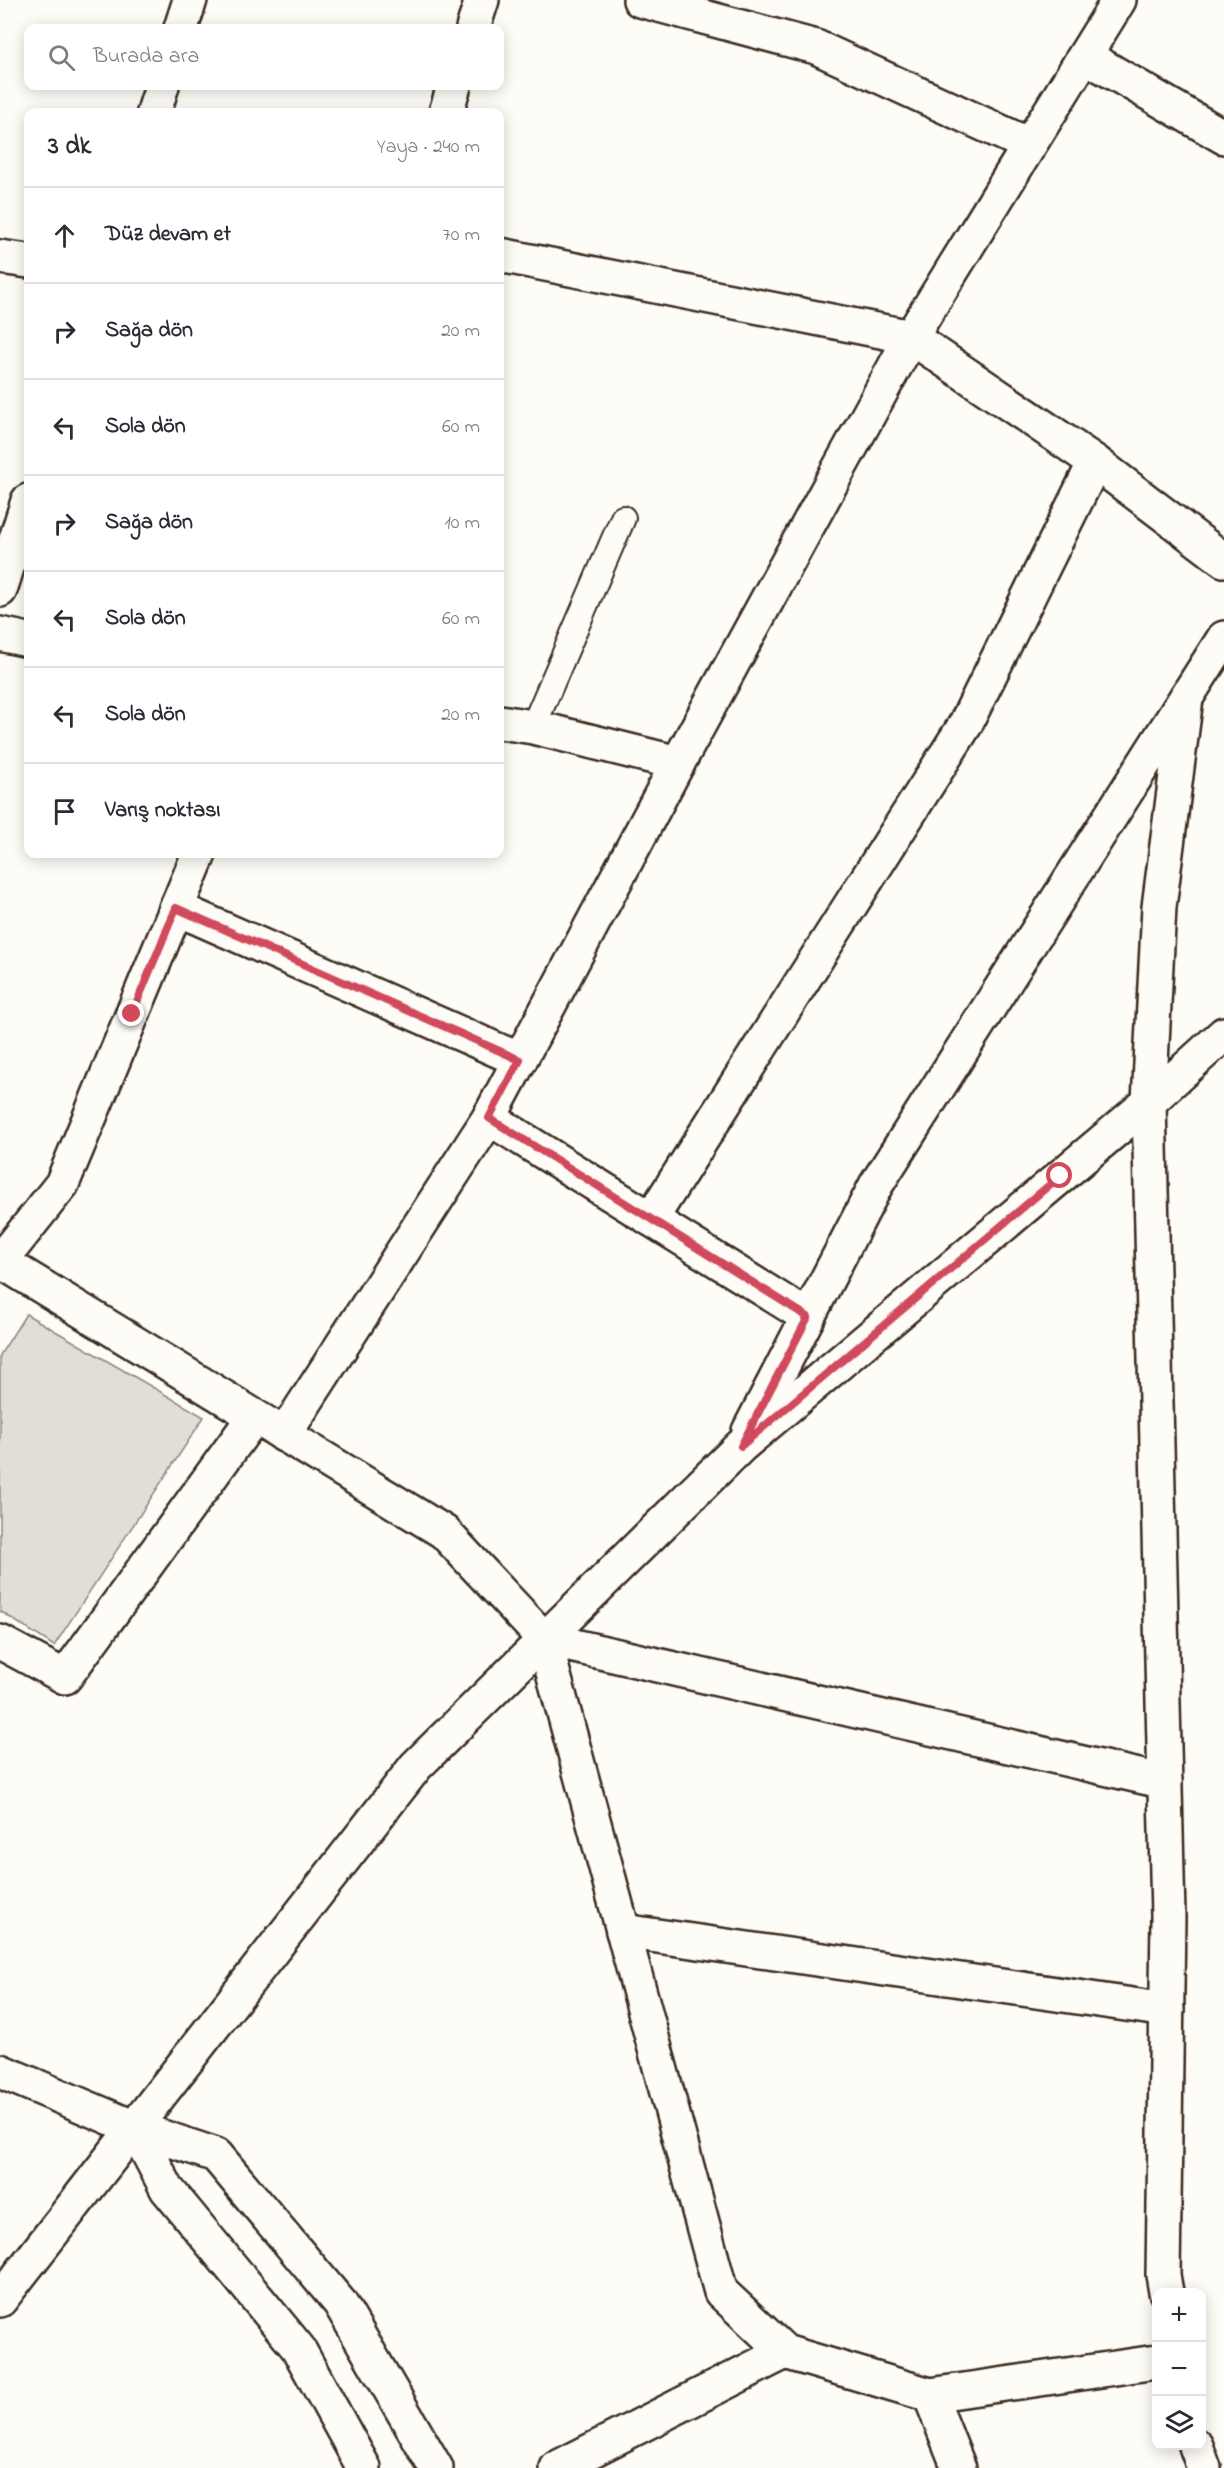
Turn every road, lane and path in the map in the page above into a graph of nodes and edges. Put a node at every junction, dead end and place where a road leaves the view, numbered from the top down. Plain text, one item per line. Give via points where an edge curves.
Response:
1 (190, 0) edge
2 (482, 0) edge
3 (640, 0) edge
4 (1119, 0) edge
5 (182, 24) edge
6 (474, 24) edge
7 (1085, 56) junction
8 (161, 90) edge
9 (453, 90) edge
10 (155, 108) edge
11 (447, 108) edge
12 (1224, 137) edge
13 (1029, 145) junction
14 (504, 256) edge
15 (0, 257) edge
16 (24, 260) edge
17 (911, 337) junction
18 (1095, 462) junction
19 (24, 514) edge
20 (623, 518) dead end
21 (1224, 560) edge
22 (0, 590) edge
23 (0, 634) edge
24 (1224, 638) edge
25 (24, 639) edge
26 (1186, 698) junction
27 (504, 723) edge
28 (533, 727) junction
29 (678, 762) junction
30 (197, 858) edge
31 (176, 908) junction
32 (1224, 1035) edge
33 (520, 1060) junction
34 (1149, 1102) junction
35 (489, 1118) junction
36 (651, 1219) junction
37 (1, 1263) edge
38 (808, 1317) junction
39 (254, 1416) junction
40 (284, 1435) junction
41 (741, 1446) junction
42 (544, 1640) junction
43 (0, 1642) edge
44 (1165, 1782) junction
45 (623, 1931) junction
46 (1167, 2010) junction
47 (0, 2071) edge
48 (135, 2128) junction
49 (1165, 2288) edge
50 (0, 2300) edge
51 (785, 2352) junction
52 (1152, 2363) edge
53 (930, 2395) junction
54 (1199, 2450) edge
55 (364, 2468) edge
56 (436, 2468) edge
57 (557, 2468) edge
58 (959, 2468) edge
59 (1204, 2468) edge

1 - 5 street
2 - 6 street
3 - 13 street via 816,47
4 - 7 street
7 - 12 street
7 - 13 street
8 - 10 street
9 - 11 street
13 - 17 street
14 - 17 street
15 - 16 street
17 - 18 street
17 - 29 street
18 - 21 street
18 - 36 street via 965,725
19 - 22 street
20 - 28 lane
23 - 25 street
24 - 26 street
26 - 34 street via 1159,907
26 - 38 street via 876,1185
27 - 28 street
28 - 29 street
29 - 33 street
30 - 31 street
31 - 33 street
31 - 37 street via 62,1184
32 - 34 street
33 - 35 street
34 - 41 street
34 - 44 street
35 - 36 street
35 - 40 street
36 - 38 street
37 - 39 street
38 - 41 street
39 - 40 street
39 - 43 street via 65,1677
40 - 42 street via 444,1532
41 - 42 street
42 - 44 street
42 - 45 street
42 - 48 street via 416,1766
44 - 46 street
45 - 46 street
45 - 51 street via 721,2292
46 - 49 street
47 - 48 street
48 - 50 street
48 - 55 street via 166,2189 298,2348
48 - 56 street via 216,2155 340,2303
51 - 53 street
51 - 57 street
52 - 53 street
53 - 58 street
54 - 59 street

